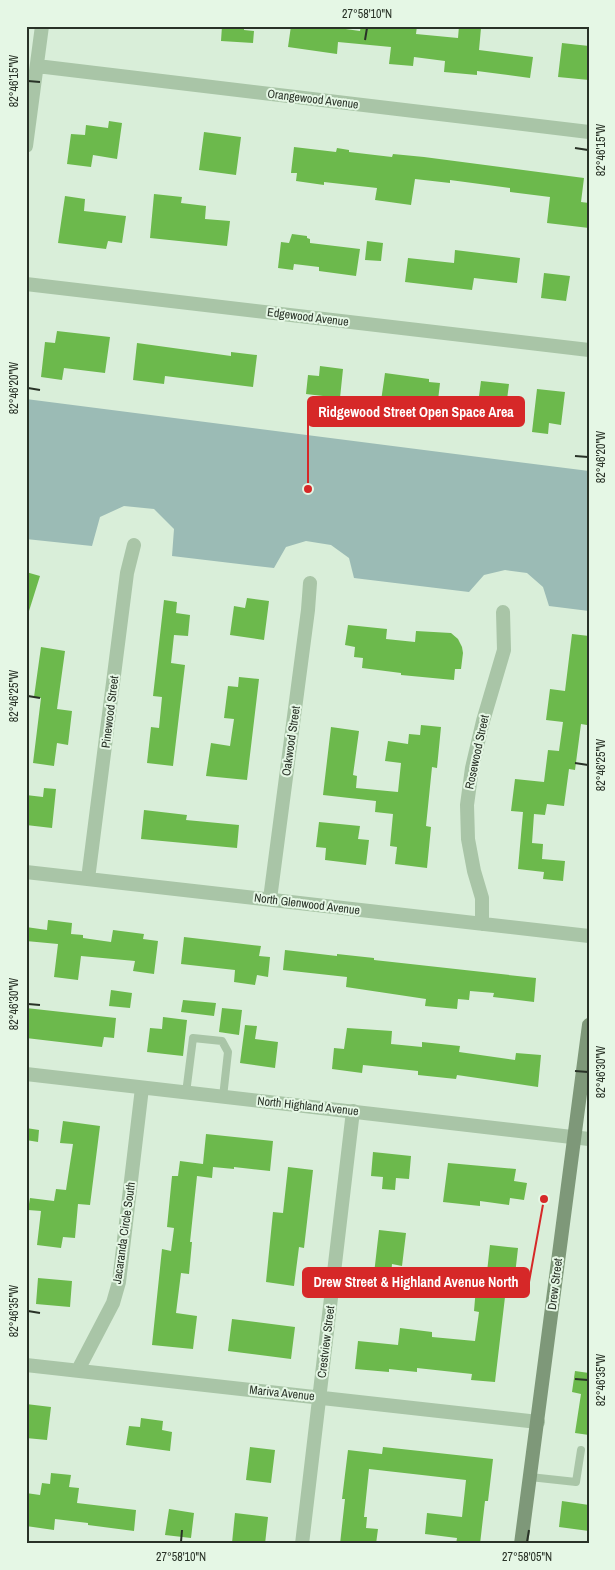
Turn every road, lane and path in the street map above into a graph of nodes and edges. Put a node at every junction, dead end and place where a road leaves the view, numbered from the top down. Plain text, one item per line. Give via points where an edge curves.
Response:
1 (42, 26) edge
2 (37, 66) junction
3 (589, 132) edge
4 (26, 146) edge
5 (26, 284) edge
6 (589, 350) edge
7 (134, 545) dead end
8 (310, 583) dead end
9 (503, 612) dead end
10 (26, 872) edge
11 (88, 879) junction
12 (270, 899) junction
13 (482, 924) junction
14 (589, 936) edge
15 (589, 1025) edge
16 (26, 1074) edge
17 (142, 1088) junction
18 (186, 1093) junction
19 (222, 1097) junction
20 (352, 1111) junction
21 (573, 1137) junction
22 (589, 1139) edge
23 (26, 1365) edge
24 (78, 1370) junction
25 (319, 1397) junction
26 (538, 1422) junction
27 (581, 1450) dead end
28 (530, 1477) junction
29 (302, 1544) edge
30 (521, 1544) edge

1 - 2 street
2 - 3 street, Orangewood Avenue
2 - 4 street
5 - 6 street, Edgewood Avenue
7 - 11 street, Pinewood Street via 127,573
8 - 12 street, Oakwood Street
9 - 13 street, Rosewood Street via 504,650 483,721 467,805 468,839 482,898
10 - 11 street, North Glenwood Avenue
11 - 12 street, North Glenwood Avenue
12 - 13 street, North Glenwood Avenue
13 - 14 street, North Glenwood Avenue
15 - 21 main road, Drew Street
16 - 17 street, North Highland Avenue
17 - 18 street, North Highland Avenue
17 - 24 street, Jacaranda Circle South via 119,1282 113,1303
18 - 19 street, North Highland Avenue
18 - 19 lane via 193,1038 222,1041 228,1052
19 - 20 street, North Highland Avenue
20 - 21 street, North Highland Avenue
20 - 25 street, Crestview Street
21 - 22 street, North Highland Avenue
21 - 26 main road, Drew Street
23 - 24 street, Mariva Avenue
24 - 25 street, Mariva Avenue
25 - 26 street, Mariva Avenue
25 - 29 street, Crestview Street
26 - 28 main road, Drew Street
27 - 28 lane via 576,1482
28 - 30 main road, Drew Street

